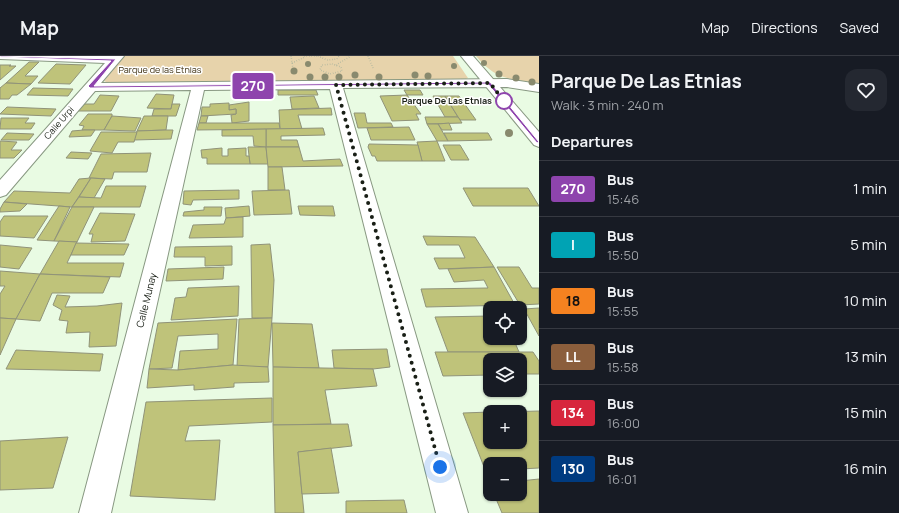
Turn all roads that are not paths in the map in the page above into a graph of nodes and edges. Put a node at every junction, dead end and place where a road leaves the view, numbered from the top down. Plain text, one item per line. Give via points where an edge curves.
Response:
1 (0, 56) edge
2 (467, 56) edge
3 (116, 58) edge
4 (334, 71) junction
5 (490, 83) junction
6 (198, 86) junction
7 (90, 87) junction
8 (539, 88) edge
9 (539, 142) edge
10 (0, 191) edge
11 (95, 513) edge
12 (452, 513) edge

1 - 3 street
2 - 5 street
3 - 7 street, Calle Urpi
4 - 5 street
4 - 6 street
4 - 12 street
5 - 8 street
5 - 9 street
6 - 7 street
6 - 11 street, Calle Munay
7 - 10 street, Calle Urpi

